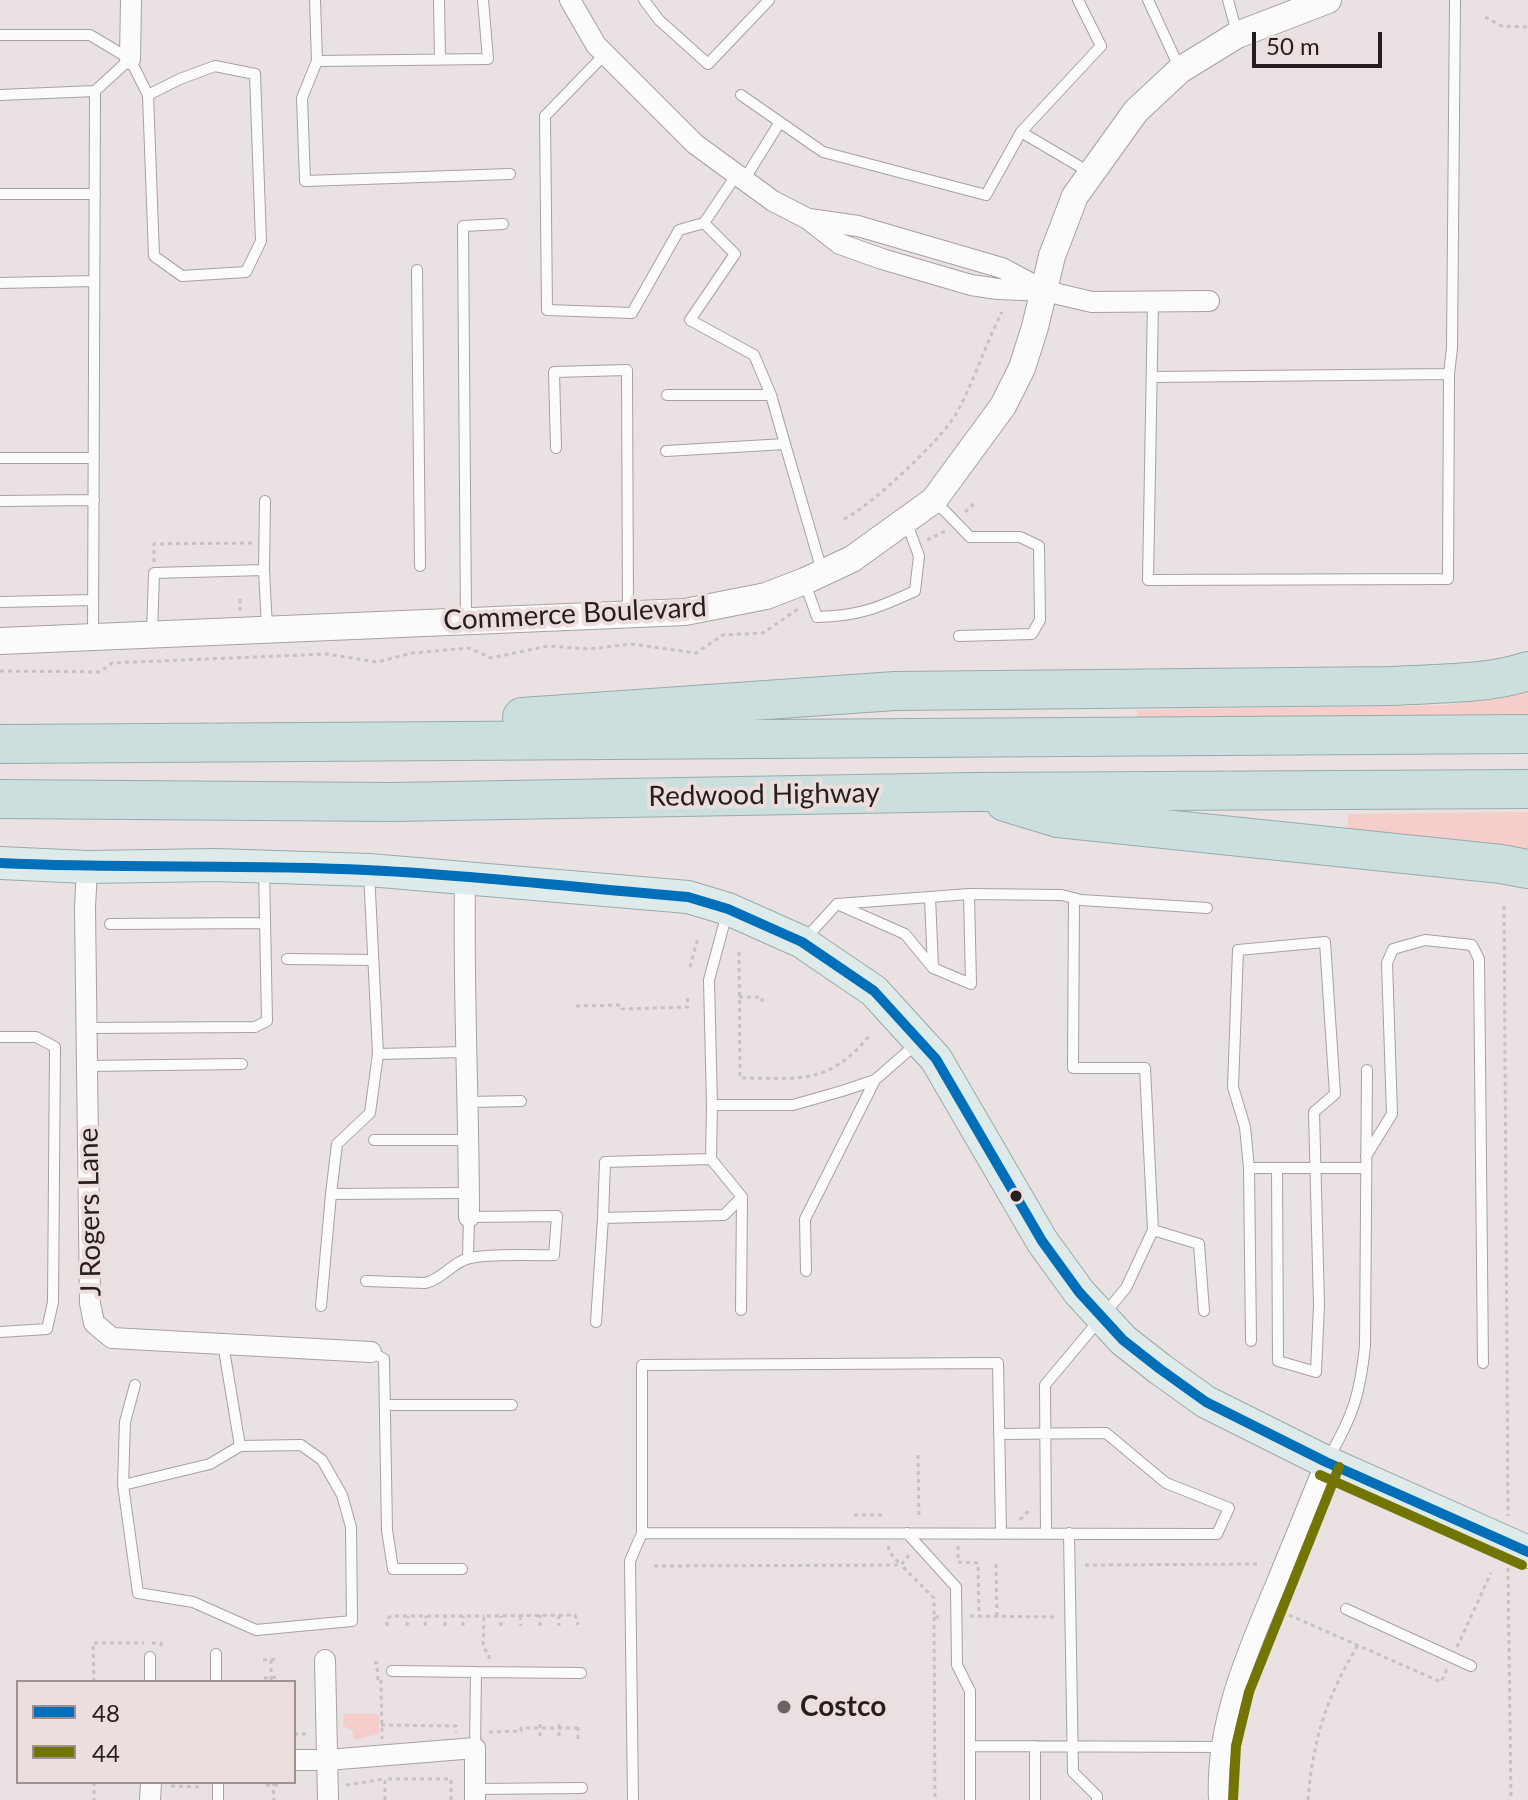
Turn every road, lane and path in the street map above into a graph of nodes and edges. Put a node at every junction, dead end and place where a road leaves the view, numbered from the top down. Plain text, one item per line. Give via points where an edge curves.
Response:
1 (131, 0) edge
2 (315, 0) edge
3 (439, 0) edge
4 (483, 0) edge
5 (570, 0) edge
6 (644, 0) edge
7 (769, 0) edge
8 (1078, 0) edge
9 (1148, 0) edge
10 (1228, 0) edge
11 (1328, 0) edge
12 (1455, 0) edge
13 (1485, 17) dead end
14 (1528, 27) edge
15 (0, 35) edge
16 (1237, 35) junction
17 (605, 54) junction
18 (130, 59) junction
19 (440, 59) junction
20 (317, 61) junction
21 (1180, 70) junction
22 (95, 91) junction
23 (0, 95) edge
24 (148, 95) junction
25 (741, 95) dead end
26 (780, 122) junction
27 (1021, 132) junction
28 (1091, 173) junction
29 (510, 174) dead end
30 (740, 177) junction
31 (0, 194) edge
32 (95, 194) junction
33 (704, 223) junction
34 (503, 224) dead end
35 (417, 270) dead end
36 (94, 281) junction
37 (0, 283) edge
38 (1045, 291) junction
39 (1209, 301) dead end
40 (1153, 302) junction
41 (1002, 312) dead end
42 (1449, 374) junction
43 (1152, 377) junction
44 (667, 395) dead end
45 (771, 395) junction
46 (785, 444) junction
47 (556, 448) dead end
48 (666, 451) dead end
49 (0, 458) edge
50 (94, 458) junction
51 (94, 500) junction
52 (934, 500) junction
53 (0, 501) edge
54 (265, 501) dead end
55 (844, 519) dead end
56 (906, 520) junction
57 (264, 543) junction
58 (420, 566) dead end
59 (264, 570) junction
60 (154, 573) junction
61 (814, 577) junction
62 (240, 599) dead end
63 (93, 600) junction
64 (0, 602) edge
65 (240, 611) dead end
66 (628, 615) junction
67 (466, 621) junction
68 (267, 630) junction
69 (152, 635) junction
70 (959, 636) dead end
71 (93, 637) junction
72 (0, 641) edge
73 (1523, 674) edge
74 (1528, 734) edge
75 (0, 744) edge
76 (52, 744) junction
77 (1528, 789) edge
78 (972, 792) junction
79 (0, 799) edge
80 (0, 863) edge
81 (87, 867) junction
82 (264, 867) junction
83 (1528, 869) edge
84 (369, 870) junction
85 (465, 880) junction
86 (969, 894) junction
87 (930, 897) junction
88 (1074, 898) junction
89 (837, 904) junction
90 (1504, 906) dead end
91 (1207, 908) dead end
92 (728, 909) junction
93 (265, 923) junction
94 (110, 924) dead end
95 (698, 938) dead end
96 (802, 942) junction
97 (739, 952) dead end
98 (287, 959) dead end
99 (373, 960) junction
100 (690, 967) dead end
101 (933, 968) junction
102 (687, 996) dead end
103 (739, 997) junction
104 (762, 1004) dead end
105 (576, 1006) dead end
106 (87, 1028) junction
107 (869, 1036) dead end
108 (0, 1037) edge
109 (920, 1041) junction
110 (465, 1052) junction
111 (378, 1054) junction
112 (242, 1064) dead end
113 (86, 1066) junction
114 (1367, 1070) dead end
115 (875, 1080) junction
116 (521, 1101) dead end
117 (469, 1102) junction
118 (712, 1105) junction
119 (374, 1140) dead end
120 (469, 1140) junction
121 (1366, 1156) junction
122 (711, 1159) junction
123 (1249, 1168) junction
124 (1277, 1168) junction
125 (1317, 1168) junction
126 (1366, 1168) junction
127 (469, 1193) junction
128 (331, 1194) junction
129 (742, 1197) junction
130 (469, 1217) junction
131 (603, 1218) junction
132 (1153, 1230) junction
133 (468, 1258) junction
134 (806, 1271) dead end
135 (366, 1281) dead end
136 (321, 1306) dead end
137 (741, 1310) dead end
138 (1204, 1311) dead end
139 (1102, 1317) junction
140 (596, 1322) dead end
141 (0, 1332) edge
142 (1251, 1341) dead end
143 (223, 1344) junction
144 (371, 1352) joint
145 (1483, 1363) dead end
146 (135, 1385) dead end
147 (385, 1405) junction
148 (512, 1405) dead end
149 (1045, 1433) junction
150 (999, 1434) junction
151 (240, 1446) junction
152 (918, 1455) dead end
153 (1326, 1462) junction
154 (123, 1485) junction
155 (1032, 1507) dead end
156 (1015, 1521) dead end
157 (919, 1523) dead end
158 (642, 1533) junction
159 (907, 1533) junction
160 (958, 1533) junction
161 (1001, 1533) junction
162 (1046, 1533) junction
163 (1069, 1533) junction
164 (1518, 1548) edge
165 (996, 1564) dead end
166 (1257, 1564) dead end
167 (901, 1565) dead end
168 (1079, 1565) dead end
169 (654, 1566) dead end
170 (462, 1569) dead end
171 (1346, 1609) dead end
172 (540, 1615) dead end
173 (559, 1615) dead end
174 (408, 1616) junction
175 (426, 1616) junction
176 (445, 1616) junction
177 (463, 1616) junction
178 (484, 1616) dead end
179 (501, 1616) dead end
180 (520, 1616) dead end
181 (967, 1616) dead end
182 (934, 1617) dead end
183 (979, 1617) junction
184 (997, 1617) junction
185 (1058, 1617) dead end
186 (387, 1626) dead end
187 (407, 1626) dead end
188 (425, 1626) dead end
189 (445, 1626) dead end
190 (463, 1626) dead end
191 (501, 1626) dead end
192 (521, 1626) dead end
193 (540, 1626) dead end
194 (559, 1626) dead end
195 (1358, 1645) dead end
196 (216, 1654) dead end
197 (156, 1656) joint
198 (279, 1659) dead end
199 (263, 1660) dead end
200 (271, 1660) junction
201 (325, 1660) dead end
202 (93, 1661) junction
203 (100, 1661) dead end
204 (374, 1663) dead end
205 (1471, 1666) dead end
206 (392, 1671) dead end
207 (476, 1672) junction
208 (581, 1673) dead end
209 (279, 1677) dead end
210 (264, 1678) dead end
211 (94, 1680) edge
212 (150, 1680) edge
213 (216, 1680) edge
214 (271, 1680) edge
215 (373, 1700) dead end
216 (381, 1700) junction
217 (540, 1726) junction
218 (559, 1726) junction
219 (521, 1728) junction
220 (489, 1732) dead end
221 (521, 1739) dead end
222 (540, 1739) dead end
223 (559, 1739) dead end
224 (578, 1739) dead end
225 (371, 1742) dead end
226 (1072, 1745) junction
227 (970, 1746) junction
228 (1035, 1746) junction
229 (1223, 1747) junction
230 (475, 1748) junction
231 (296, 1760) edge
232 (327, 1760) junction
233 (274, 1784) edge
234 (266, 1785) dead end
235 (282, 1785) dead end
236 (171, 1786) dead end
237 (204, 1787) dead end
238 (582, 1788) dead end
239 (475, 1794) edge
240 (274, 1800) edge
241 (328, 1800) edge
242 (385, 1800) edge
243 (451, 1800) edge
244 (633, 1800) edge
245 (935, 1800) edge
246 (970, 1800) edge
247 (1035, 1800) edge
248 (1097, 1800) edge
249 (1219, 1800) edge
250 (1308, 1800) edge
251 (1511, 1800) edge

1 - 18 street
2 - 20 lane
3 - 19 lane
4 - 19 lane via 488,59
5 - 17 street
6 - 7 lane via 708,64
8 - 27 lane via 1101,46
9 - 21 lane
10 - 16 lane
11 - 16 street, Commerce Boulevard
12 - 42 lane
13 - 14 path via 1502,26
15 - 18 lane via 90,35
16 - 21 street, Commerce Boulevard
17 - 30 street via 695,144
17 - 33 lane via 545,116 547,310 632,313 679,230
18 - 22 lane
18 - 24 lane
19 - 20 lane
20 - 29 lane via 302,98 305,181
21 - 28 street, Commerce Boulevard via 1136,111
22 - 23 lane
22 - 32 lane
24 - 24 lane via 154,256 182,276 246,272 261,241 255,74 215,66
25 - 26 lane
26 - 27 lane via 823,152 986,195
26 - 30 lane
27 - 28 lane
28 - 38 street, Commerce Boulevard via 1075,196
30 - 33 lane
30 - 38 street via 808,219 858,226 1002,268
31 - 32 lane
32 - 36 lane
33 - 45 lane via 735,254 690,320 754,355
34 - 67 lane via 463,226
35 - 58 lane
36 - 37 lane
36 - 50 lane
38 - 40 street via 1092,302
38 - 52 street, Commerce Boulevard via 1022,368 1003,406
39 - 40 street
40 - 43 lane
41 - 55 path via 956,415 876,497
42 - 43 lane
42 - 43 lane via 1448,579 1148,580
44 - 45 lane
45 - 46 lane
46 - 48 lane
46 - 61 lane
47 - 66 lane via 554,372 627,370
49 - 50 lane
50 - 51 lane
51 - 53 lane
51 - 63 lane
52 - 56 street, Commerce Boulevard
52 - 70 lane via 970,537 1020,537 1039,546 1040,620 1032,634
54 - 57 lane
56 - 61 street, Commerce Boulevard via 852,559
56 - 61 lane via 919,556 915,591 870,612 817,617
57 - 59 lane
57 - 60 path via 154,544
59 - 60 lane
59 - 68 lane
60 - 69 lane
61 - 66 street, Commerce Boulevard via 766,596 685,612
62 - 65 path
63 - 64 lane
63 - 71 lane
66 - 67 street, Commerce Boulevard
67 - 68 street, Commerce Boulevard
68 - 69 street, Commerce Boulevard
69 - 71 street, Commerce Boulevard
71 - 72 street, Commerce Boulevard
73 - 76 highway via 1392,686 895,691
74 - 76 highway, Redwood Highway
75 - 76 highway, Redwood Highway
77 - 78 highway, Redwood Highway
78 - 79 highway, Redwood Highway via 391,802
78 - 83 highway via 1058,818
80 - 81 main road
81 - 82 main road
81 - 106 street, J Rogers Lane
82 - 84 main road
82 - 93 lane
84 - 85 main road
84 - 99 lane
85 - 92 main road via 688,897
85 - 110 street
86 - 87 lane
86 - 88 lane
86 - 101 lane via 971,984
87 - 89 lane
87 - 101 lane
88 - 91 lane
88 - 132 lane via 1073,1068 1145,1068
89 - 96 lane
89 - 101 lane via 905,934
90 - 164 path
92 - 96 main road
92 - 118 lane via 709,980
93 - 94 lane
93 - 106 lane via 267,1021 255,1027
95 - 100 path
96 - 109 main road via 874,991
97 - 103 path
98 - 99 lane
99 - 111 lane
102 - 105 path via 688,1007
103 - 104 path via 762,997
103 - 107 path via 740,1078 812,1077 831,1071
106 - 113 street, J Rogers Lane
108 - 141 lane via 36,1037 55,1047 53,1302 47,1329
109 - 115 lane
109 - 139 main road via 936,1059 1042,1241
110 - 111 lane
110 - 117 street
111 - 128 lane via 370,1113 337,1144
112 - 113 lane
113 - 143 street, J Rogers Lane via 94,1323 112,1338
114 - 121 lane
115 - 118 lane via 793,1105
115 - 134 lane via 805,1219
116 - 117 lane
117 - 120 street
118 - 122 lane
119 - 120 lane
120 - 127 street
121 - 126 lane
121 - 145 lane via 1392,1114 1387,963 1393,949 1425,940 1472,945 1479,959
122 - 129 lane
122 - 131 lane via 605,1162
123 - 124 lane
123 - 125 lane via 1245,1127 1233,1087 1238,950 1325,942 1335,1094 1314,1112
123 - 142 lane
124 - 125 lane
124 - 125 lane via 1278,1361 1316,1372
125 - 126 lane
126 - 153 lane via 1361,1387 1350,1422
127 - 128 lane
127 - 130 street
128 - 136 lane
129 - 131 lane via 724,1215
129 - 137 lane
130 - 133 lane
130 - 133 lane via 557,1216 554,1255
131 - 140 lane
132 - 138 lane via 1199,1244
132 - 139 lane via 1126,1288
133 - 135 lane via 434,1281
139 - 149 lane via 1045,1385
139 - 153 main road via 1123,1340 1206,1402
143 - 144 street, J Rogers Lane
143 - 151 lane
144 - 147 lane via 384,1359
146 - 154 lane via 125,1422
147 - 148 lane
147 - 170 lane via 387,1530 393,1569
149 - 150 lane
149 - 162 lane
149 - 163 lane via 1106,1433 1166,1483 1229,1508 1217,1534
150 - 158 lane via 998,1363 642,1365
150 - 161 lane
151 - 154 lane via 210,1464
151 - 154 lane via 301,1445 322,1460 342,1495 351,1527 352,1621 256,1630 193,1602 138,1593
152 - 157 path
153 - 164 main road
153 - 229 street via 1245,1655
155 - 156 path
158 - 159 lane
158 - 244 lane via 630,1561
159 - 160 lane
159 - 227 lane via 956,1587 957,1665 970,1691
160 - 161 lane
160 - 183 path via 958,1562 978,1563
161 - 162 lane
162 - 163 lane
163 - 226 lane
164 - 251 path
165 - 184 path
166 - 168 path
167 - 169 path
171 - 205 lane
172 - 193 path
173 - 194 path
174 - 175 path
174 - 186 path via 391,1616
174 - 187 path
175 - 176 path
175 - 188 path
176 - 177 path
176 - 189 path
177 - 178 path
177 - 190 path
179 - 191 path
180 - 192 path
181 - 183 path
182 - 245 path
183 - 184 path
184 - 185 path
195 - 250 path via 1320,1725
196 - 213 lane
197 - 202 path via 161,1643 93,1643
197 - 212 lane
198 - 200 path
199 - 200 path
200 - 214 path
201 - 232 street
202 - 203 path
202 - 211 path
204 - 216 path
206 - 207 lane
207 - 208 lane
207 - 230 lane
209 - 214 path
210 - 214 path
215 - 216 path
216 - 225 path via 382,1739
217 - 218 path
217 - 219 path
217 - 222 path
218 - 223 path
218 - 224 path via 578,1726
219 - 220 path
219 - 221 path
226 - 228 lane
226 - 229 lane
226 - 248 lane via 1073,1772
227 - 228 lane
227 - 246 lane
228 - 247 lane
229 - 249 street
230 - 232 street
230 - 239 street
231 - 232 street
232 - 241 street
233 - 234 path
233 - 235 path
233 - 240 path
236 - 237 path
238 - 239 lane
242 - 243 path via 385,1779 453,1779

